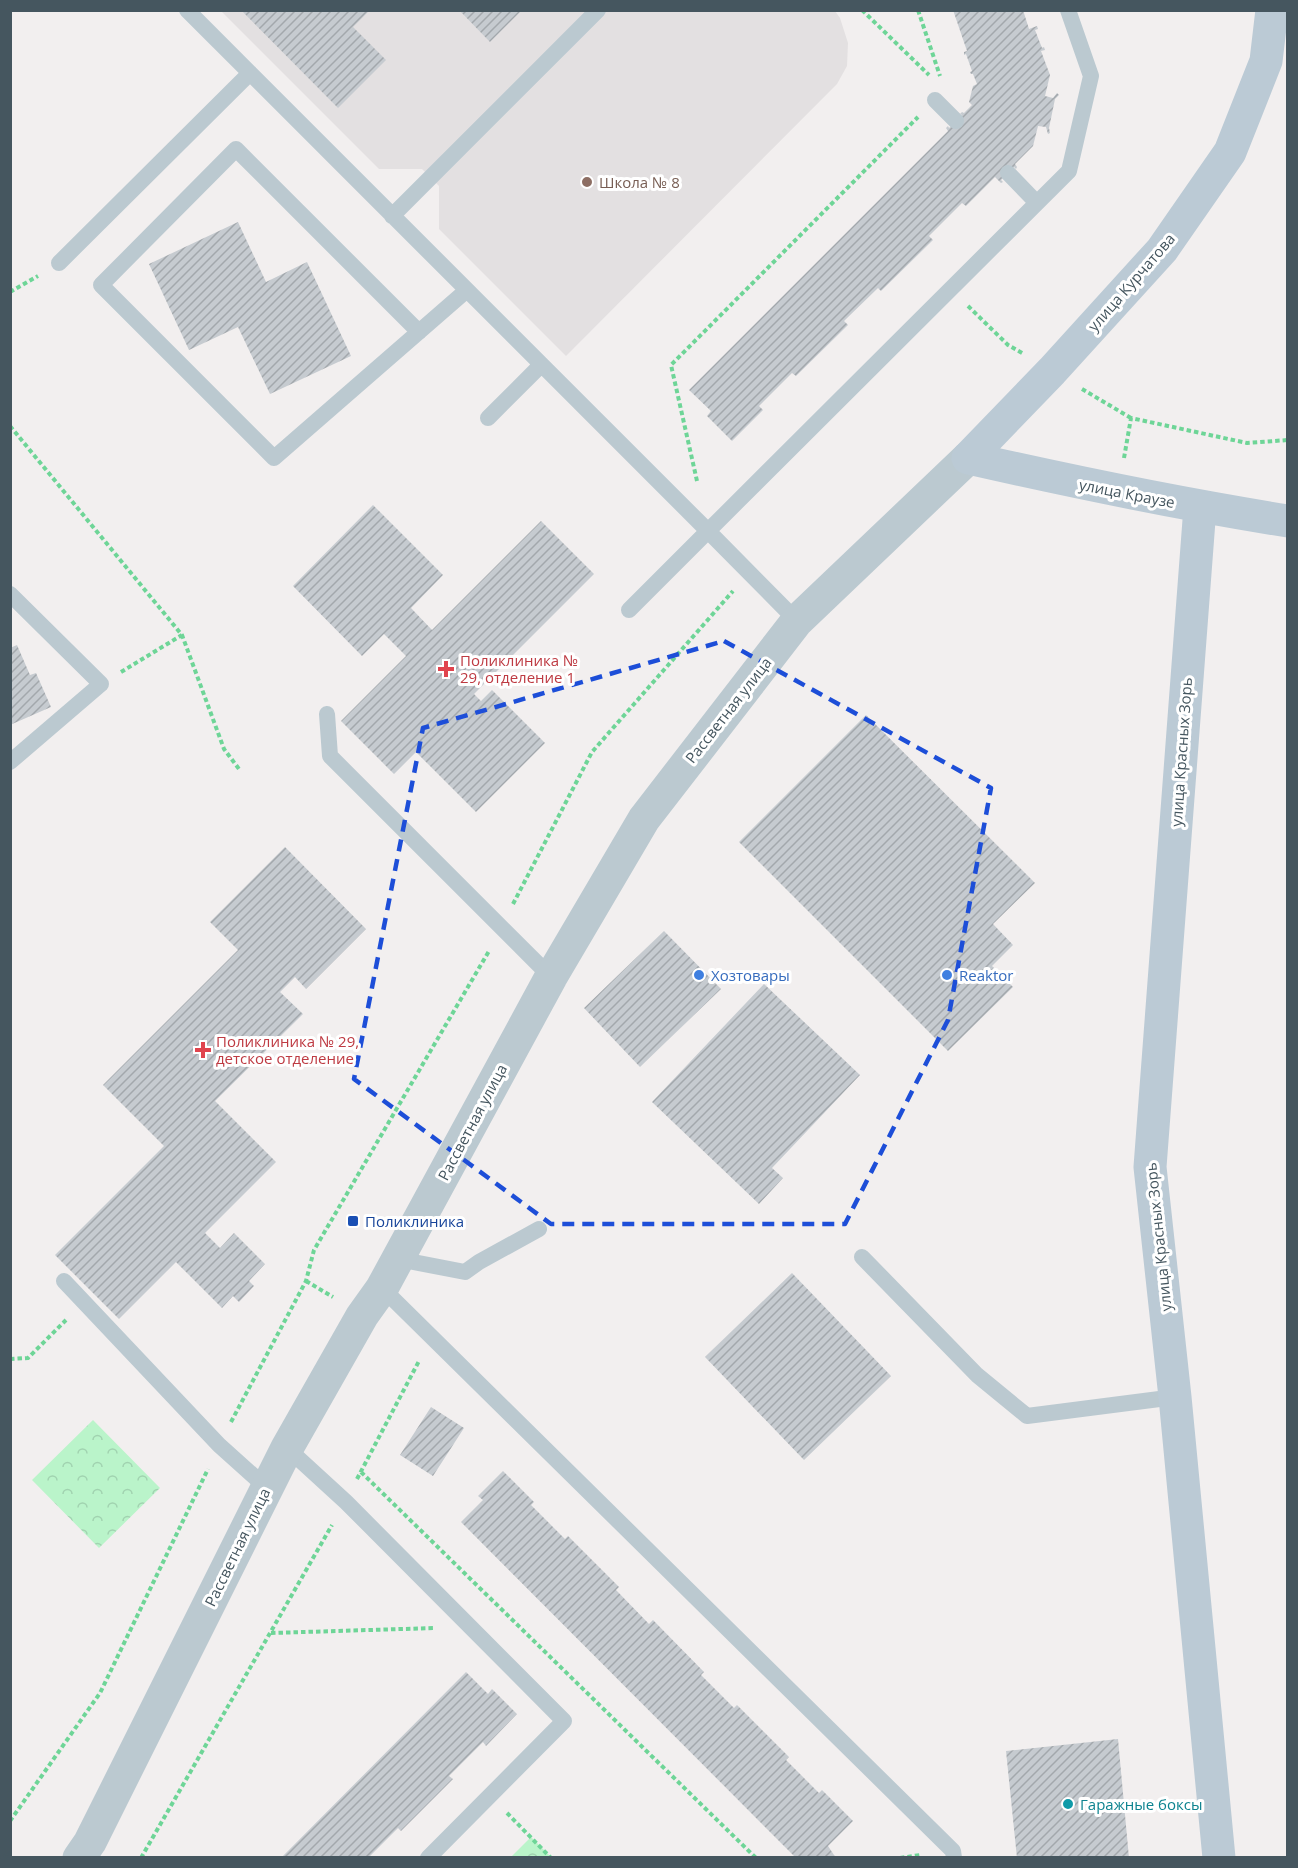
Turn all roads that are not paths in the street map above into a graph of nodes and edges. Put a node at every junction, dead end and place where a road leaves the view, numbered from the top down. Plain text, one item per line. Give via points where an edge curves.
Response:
1 (187, 10) edge
2 (598, 10) edge
3 (1068, 10) edge
4 (1272, 10) edge
5 (250, 73) junction
6 (940, 95) road end
7 (956, 122) dead end
8 (1008, 174) dead end
9 (1037, 202) junction
10 (392, 216) junction
11 (59, 263) dead end
12 (467, 290) junction
13 (419, 332) junction
14 (541, 365) junction
15 (488, 418) dead end
16 (969, 458) junction
17 (1200, 507) junction
18 (1287, 521) edge
19 (708, 531) junction
20 (10, 594) edge
21 (629, 610) dead end
22 (798, 621) junction
23 (327, 714) dead end
24 (10, 762) edge
25 (551, 976) junction
26 (539, 1229) dead end
27 (862, 1257) dead end
28 (398, 1259) junction
29 (64, 1281) dead end
30 (382, 1288) junction
31 (1175, 1397) junction
32 (286, 1448) junction
33 (267, 1488) junction
34 (79, 1857) edge
35 (428, 1857) edge
36 (954, 1857) edge
37 (1219, 1857) edge

1 - 5 lane
2 - 10 lane
3 - 9 lane via 1091,76 1069,171
4 - 16 main road, улица Курчатова via 1266,61 1230,152 1162,250
5 - 10 lane
5 - 11 lane
6 - 7 lane
8 - 9 lane
9 - 19 lane
10 - 12 lane
12 - 13 lane
12 - 14 lane
13 - 13 lane via 274,458 101,285 236,149
14 - 15 lane
14 - 19 lane
16 - 17 main road, улица Краузе
16 - 22 street, Рассветная улица
17 - 18 main road, улица Краузе
17 - 31 main road, улица Красных Зорь via 1150,1167
19 - 21 lane
19 - 22 lane
20 - 24 lane via 101,684
22 - 25 street, Рассветная улица via 644,819
23 - 25 lane via 330,756
25 - 28 street, Рассветная улица
26 - 28 lane via 465,1272
27 - 31 lane via 977,1375 1028,1416
28 - 30 street, Рассветная улица
29 - 33 lane via 219,1445
30 - 32 street, Рассветная улица
30 - 36 lane via 953,1851
31 - 37 main road, улица Красных Зорь
32 - 33 street, Рассветная улица
32 - 35 lane via 346,1502 564,1721
33 - 34 street, Рассветная улица

